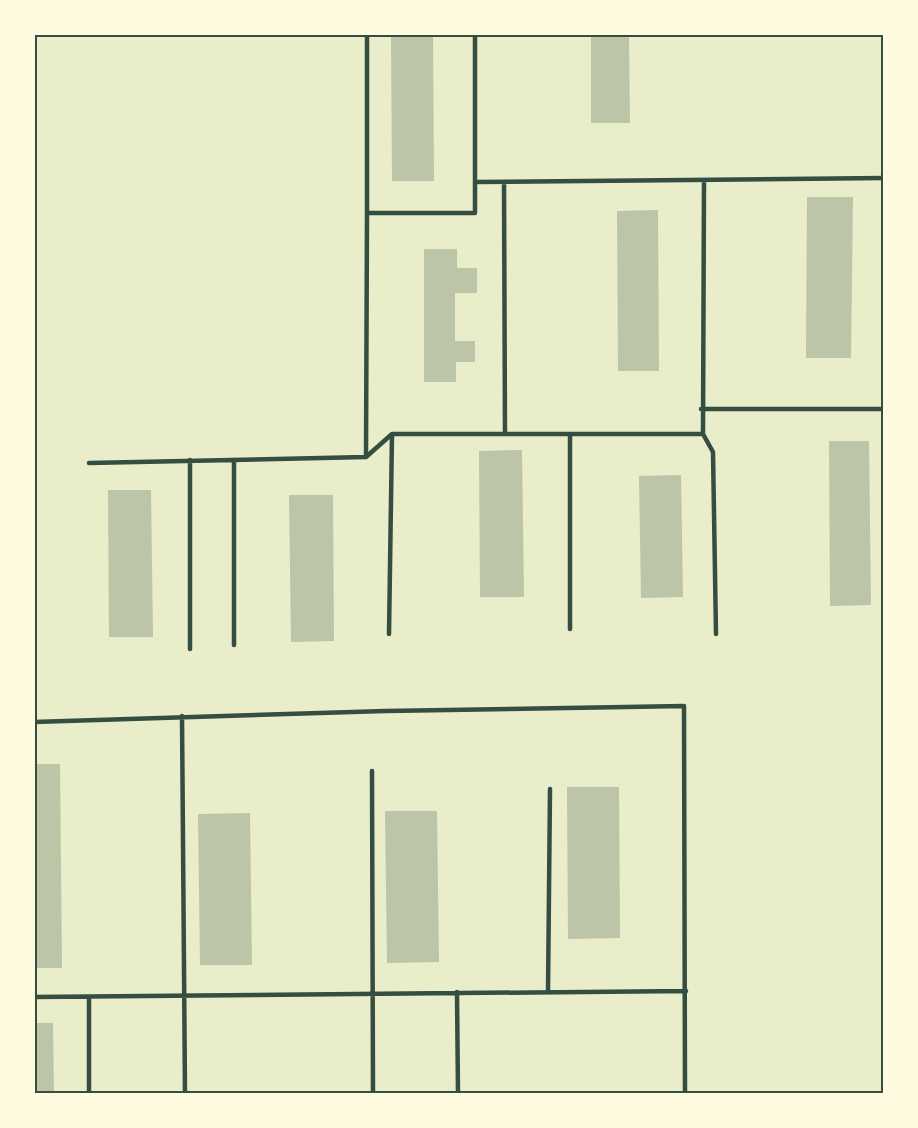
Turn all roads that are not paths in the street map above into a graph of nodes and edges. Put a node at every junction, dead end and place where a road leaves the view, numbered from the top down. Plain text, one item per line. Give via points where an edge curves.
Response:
1 (367, 34) edge
2 (475, 34) edge
3 (884, 178) edge
4 (704, 180) junction
5 (475, 182) junction
6 (504, 182) junction
7 (367, 213) junction
8 (701, 409) junction
9 (884, 409) edge
10 (392, 434) junction
11 (505, 434) junction
12 (570, 434) junction
13 (703, 434) junction
14 (366, 457) junction
15 (190, 460) junction
16 (234, 460) junction
17 (89, 462) dead end
18 (570, 629) dead end
19 (389, 634) dead end
20 (716, 634) dead end
21 (234, 645) dead end
22 (190, 649) dead end
23 (182, 716) junction
24 (34, 722) edge
25 (372, 771) dead end
26 (550, 789) dead end
27 (687, 991) junction
28 (457, 992) junction
29 (548, 992) junction
30 (373, 993) junction
31 (184, 995) junction
32 (34, 997) edge
33 (89, 997) junction
34 (89, 1094) edge
35 (185, 1094) edge
36 (373, 1094) edge
37 (458, 1094) edge
38 (685, 1094) edge

1 - 7 lane
2 - 5 lane
3 - 4 lane
4 - 6 lane
4 - 8 lane
5 - 6 lane
5 - 7 lane via 475,213
6 - 11 lane
7 - 14 lane
8 - 9 lane
8 - 13 lane
10 - 11 lane
10 - 14 lane
10 - 19 lane
11 - 12 lane
12 - 13 lane
12 - 18 lane
13 - 20 lane via 713,452
14 - 16 lane
15 - 16 lane
15 - 17 lane
15 - 22 lane
16 - 21 lane
23 - 24 lane
23 - 27 lane via 684,706
23 - 31 lane
25 - 30 lane
26 - 29 lane
27 - 29 lane
27 - 38 lane
28 - 29 lane
28 - 30 lane
28 - 37 lane
30 - 31 lane
30 - 36 lane
31 - 33 lane
31 - 35 lane
32 - 33 lane
33 - 34 lane

